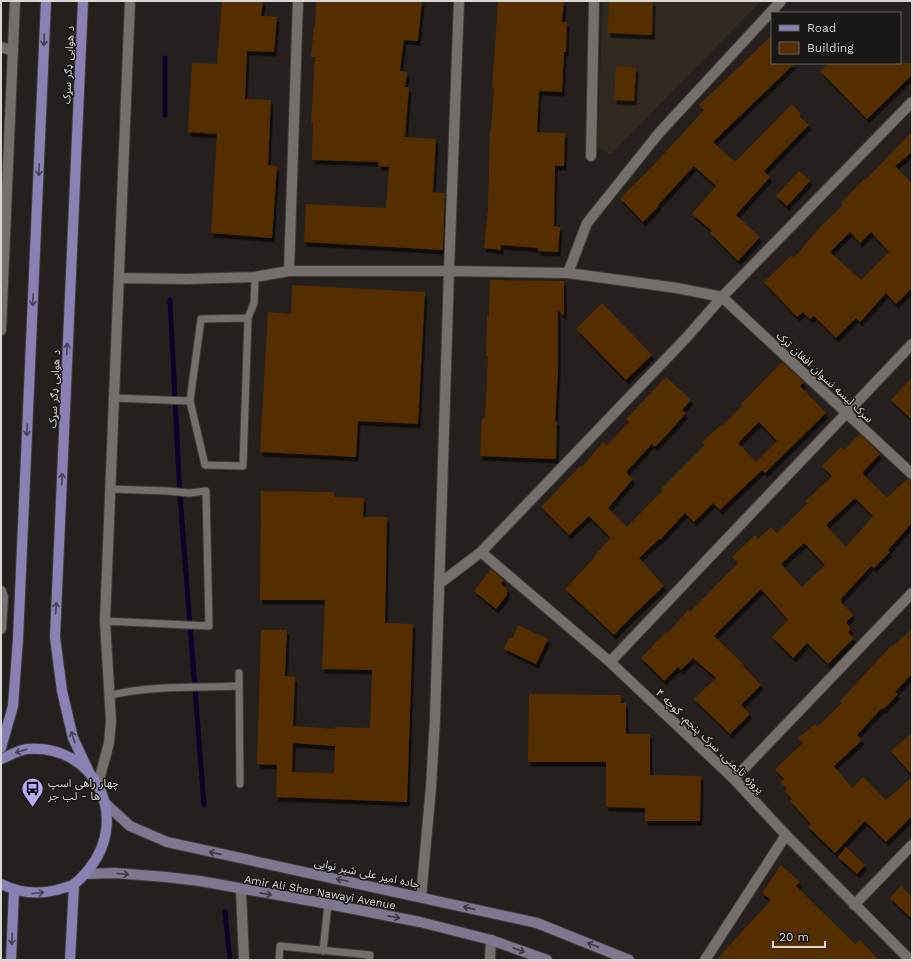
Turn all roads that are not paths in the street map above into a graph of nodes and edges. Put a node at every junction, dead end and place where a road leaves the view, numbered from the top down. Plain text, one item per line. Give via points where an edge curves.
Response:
1 (15, 1) edge
2 (46, 1) edge
3 (83, 1) edge
4 (130, 1) edge
5 (298, 1) edge
6 (459, 1) edge
7 (594, 1) edge
8 (781, 1) edge
9 (1, 47) edge
10 (13, 51) junction
11 (912, 102) edge
12 (591, 156) dead end
13 (4, 180) edge
14 (289, 271) junction
15 (449, 271) junction
16 (568, 273) junction
17 (255, 277) junction
18 (119, 278) junction
19 (722, 297) junction
20 (248, 318) junction
21 (1, 330) edge
22 (912, 344) edge
23 (114, 398) junction
24 (190, 401) junction
25 (846, 413) junction
26 (912, 474) edge
27 (110, 489) junction
28 (480, 552) junction
29 (439, 584) junction
30 (1, 591) edge
31 (912, 593) edge
32 (105, 621) junction
33 (1, 630) edge
34 (610, 662) junction
35 (238, 673) dead end
36 (239, 686) junction
37 (110, 695) junction
38 (1, 748) edge
39 (1, 759) edge
40 (89, 772) junction
41 (734, 779) junction
42 (98, 784) junction
43 (240, 784) dead end
44 (105, 803) junction
45 (786, 835) junction
46 (912, 845) edge
47 (84, 874) junction
48 (1, 884) edge
49 (74, 885) junction
50 (14, 890) junction
51 (241, 890) junction
52 (421, 897) junction
53 (328, 904) junction
54 (854, 905) junction
55 (491, 940) junction
56 (323, 951) junction
57 (11, 960) edge
58 (70, 960) edge
59 (244, 960) edge
60 (279, 960) edge
61 (370, 960) edge
62 (490, 960) edge
63 (547, 960) edge
64 (629, 960) edge
65 (705, 960) edge
66 (910, 960) edge

1 - 10 street
2 -> 38 main road via 18,639 13,706
40 -> 3 main road, د هوایی ډګر سړک via 73,738 62,691 55,637
4 - 18 street
5 - 14 street
6 - 15 street
7 - 12 street
8 - 16 street via 659,133 587,223
9 - 10 street
10 - 13 street
11 - 19 street
13 - 21 street
14 - 15 street
14 - 17 street
15 - 16 street
15 - 29 street
16 - 19 street
17 - 18 street
17 - 20 lane via 254,303
18 - 23 street
19 - 25 street, سرک لیسه نسوان افغان‌ ترک
19 - 28 street via 687,337
20 - 24 lane via 201,319
20 - 24 lane via 243,466 205,465
22 - 25 street
23 - 24 lane
23 - 27 street
25 - 26 street, سرک لیسه نسوان افغان‌ ترک
25 - 34 street
27 - 32 street
27 - 32 lane via 206,492 209,626
28 - 29 street
28 - 34 street, پروژه تایمنی، سرک پنجم، کوچه ۴
29 - 52 street via 431,787
30 - 33 street
31 - 41 street
32 - 37 street
34 - 41 street, پروژه تایمنی، سرک پنجم، کوچه ۴
35 - 36 lane
36 - 37 lane via 132,690
36 - 43 lane
37 - 42 street via 109,743
40 -> 39 main road via 65,755 46,749 25,749
40 - 42 main road
41 - 45 street, پروژه تایمنی، سرک پنجم، کوچه ۴
42 - 44 main road
44 - 47 main road via 108,822 104,841 97,859
52 -> 44 main road, جاده امیر علی شیر نوایی via 166,842 130,826
45 - 54 street, پروژه تایمنی، سرک پنجم، کوچه ۴
45 - 65 street
46 - 54 street
47 - 49 main road
47 -> 51 main road, Amir Ali Sher Nawayi Avenue via 115,873 166,877
48 - 50 main road
50 -> 49 main road via 33,893
49 - 58 main road
50 -> 57 main road
51 -> 53 main road, Amir Ali Sher Nawayi Avenue
51 - 59 street
64 -> 52 main road, جاده امیر علی شیر نوایی via 537,923
53 -> 55 main road, Amir Ali Sher Nawayi Avenue via 420,922
53 - 56 lane
54 - 66 street, پروژه تایمنی، سرک پنجم، کوچه ۴
55 - 62 street
55 -> 63 main road, Amir Ali Sher Nawayi Avenue
56 - 60 lane via 280,946
56 - 61 lane via 370,955

